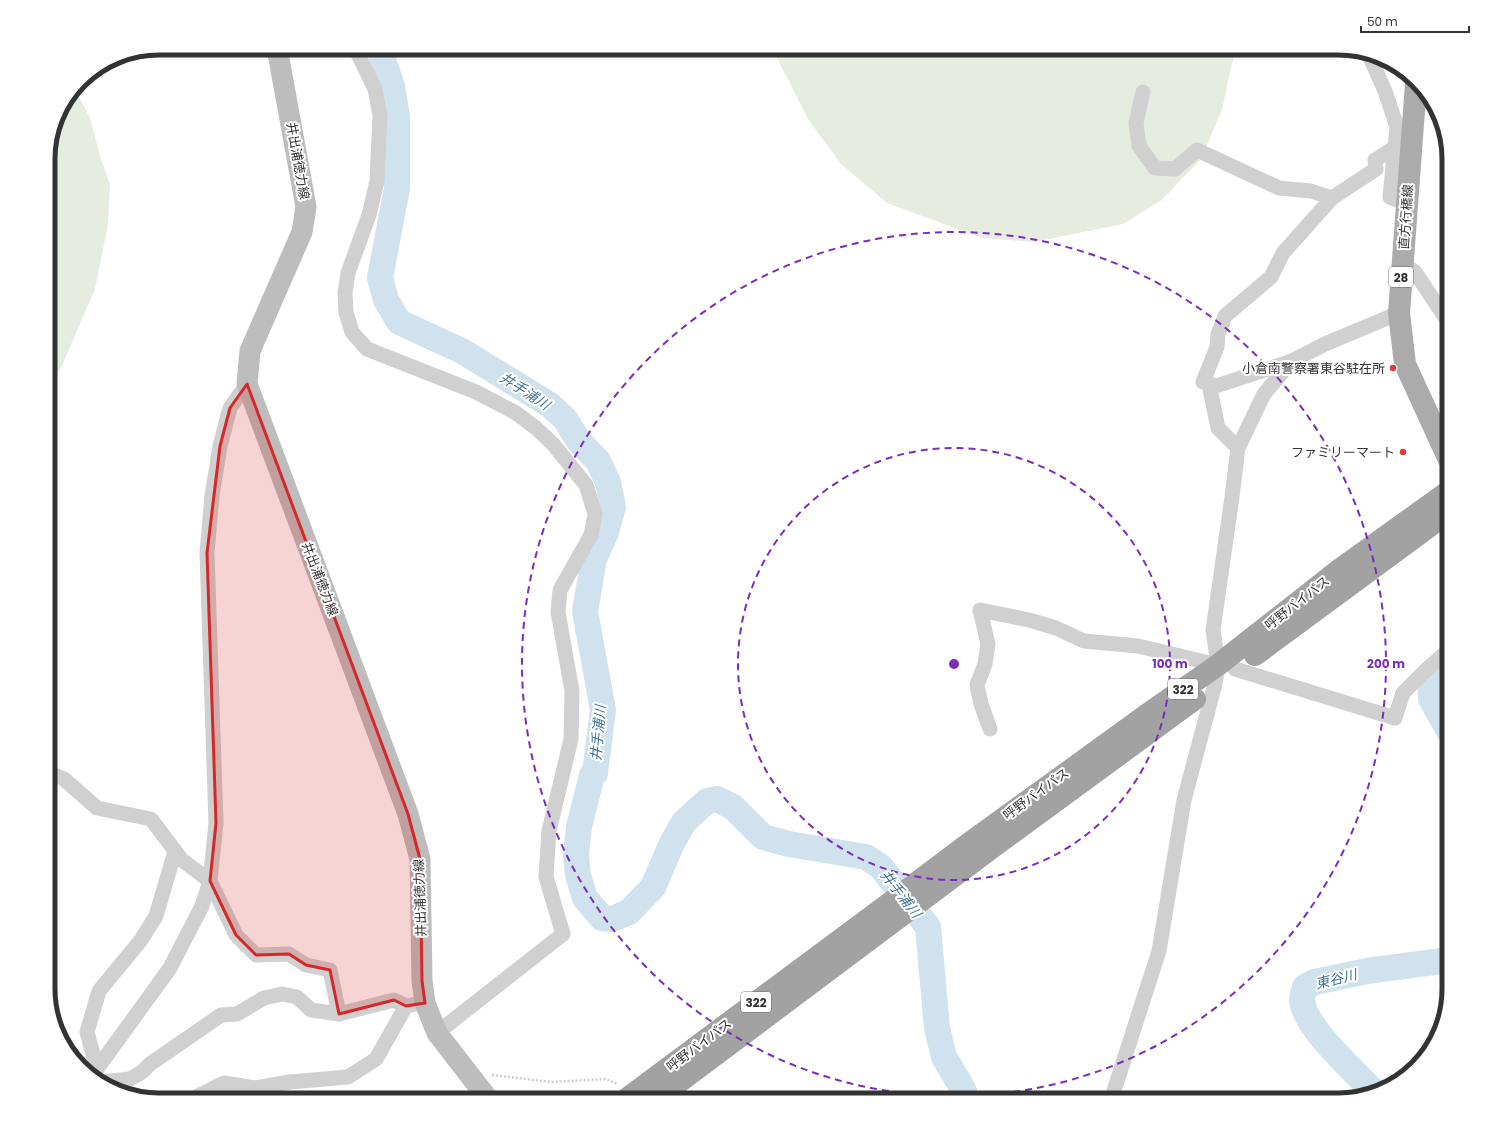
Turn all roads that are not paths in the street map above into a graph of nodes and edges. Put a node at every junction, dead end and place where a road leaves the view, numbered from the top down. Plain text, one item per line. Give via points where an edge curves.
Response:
1 (278, 55) edge
2 (358, 55) edge
3 (1372, 61) edge
4 (1416, 89) edge
5 (1143, 92) dead end
6 (1394, 148) junction
7 (1332, 198) junction
8 (1407, 204) junction
9 (1402, 264) junction
10 (1442, 312) edge
11 (1399, 313) junction
12 (1292, 361) junction
13 (247, 384) junction
14 (1209, 384) junction
15 (1442, 445) edge
16 (1238, 448) junction
17 (1442, 496) edge
18 (1442, 517) edge
19 (1442, 656) edge
20 (1222, 673) junction
21 (990, 729) dead end
22 (55, 775) edge
23 (175, 851) junction
24 (210, 881) junction
25 (416, 1004) junction
26 (339, 1014) junction
27 (437, 1033) junction
28 (95, 1071) edge
29 (98, 1073) edge
30 (103, 1077) edge
31 (204, 1093) edge
32 (483, 1093) edge
33 (644, 1093) edge
34 (1113, 1093) edge

1 - 13 main road, 井出浦徳力線 via 306,208 302,232 250,351
2 - 27 street via 375,89 380,116 377,181 369,215 348,273 345,293 346,312 352,332 367,349 476,392 521,416 554,444 586,485 595,514 591,535 560,590 558,612 572,691 571,739 549,831 546,877 563,934
3 - 6 street via 1397,127
4 - 8 main road, 直方行橋線 / 28
5 - 7 street via 1136,123 1139,146 1155,168 1174,169 1196,150 1279,188 1311,192
6 - 7 street via 1374,160 1376,169
6 - 8 street via 1390,197
7 - 14 street via 1283,253 1271,277 1224,316 1217,347 1203,382
8 - 9 main road, 直方行橋線 / 28
9 - 10 street via 1415,272
9 - 11 main road, 直方行橋線 / 28
11 - 12 street via 1325,344
11 - 15 main road, 直方行橋線 / 28 via 1405,364
12 - 14 street via 1216,386
12 - 16 street via 1264,394
13 - 24 street via 230,408 220,446 207,554 216,823
13 - 25 main road, 井出浦徳力線 via 408,814 420,859 422,981
14 - 16 street via 1218,428
16 - 20 street via 1213,630
17 - 20 highway, 呼野バイパス / 322 via 1339,570
18 - 20 highway, 呼野バイパス / 322
19 - 20 street via 1402,693 1395,718
20 - 21 street via 1138,646 1084,641 1056,628 980,610 988,644 985,664 977,685
20 - 33 highway, 呼野バイパス / 322
20 - 34 street via 1184,800 1159,951
22 - 23 street via 64,779 97,808 151,819
23 - 24 street via 182,860
23 - 28 street via 156,916 141,940 99,992 87,1032
24 - 26 street via 236,936 256,955 290,954 306,965 330,970
24 - 29 street via 202,906 170,968
25 - 26 street via 394,1000
25 - 27 main road, 井出浦徳力線
25 - 31 street via 376,1059 348,1077 256,1088 224,1083
26 - 30 street via 311,1010 297,996 282,994 264,998 237,1014 221,1014 130,1080
27 - 32 main road, 井出浦徳力線

